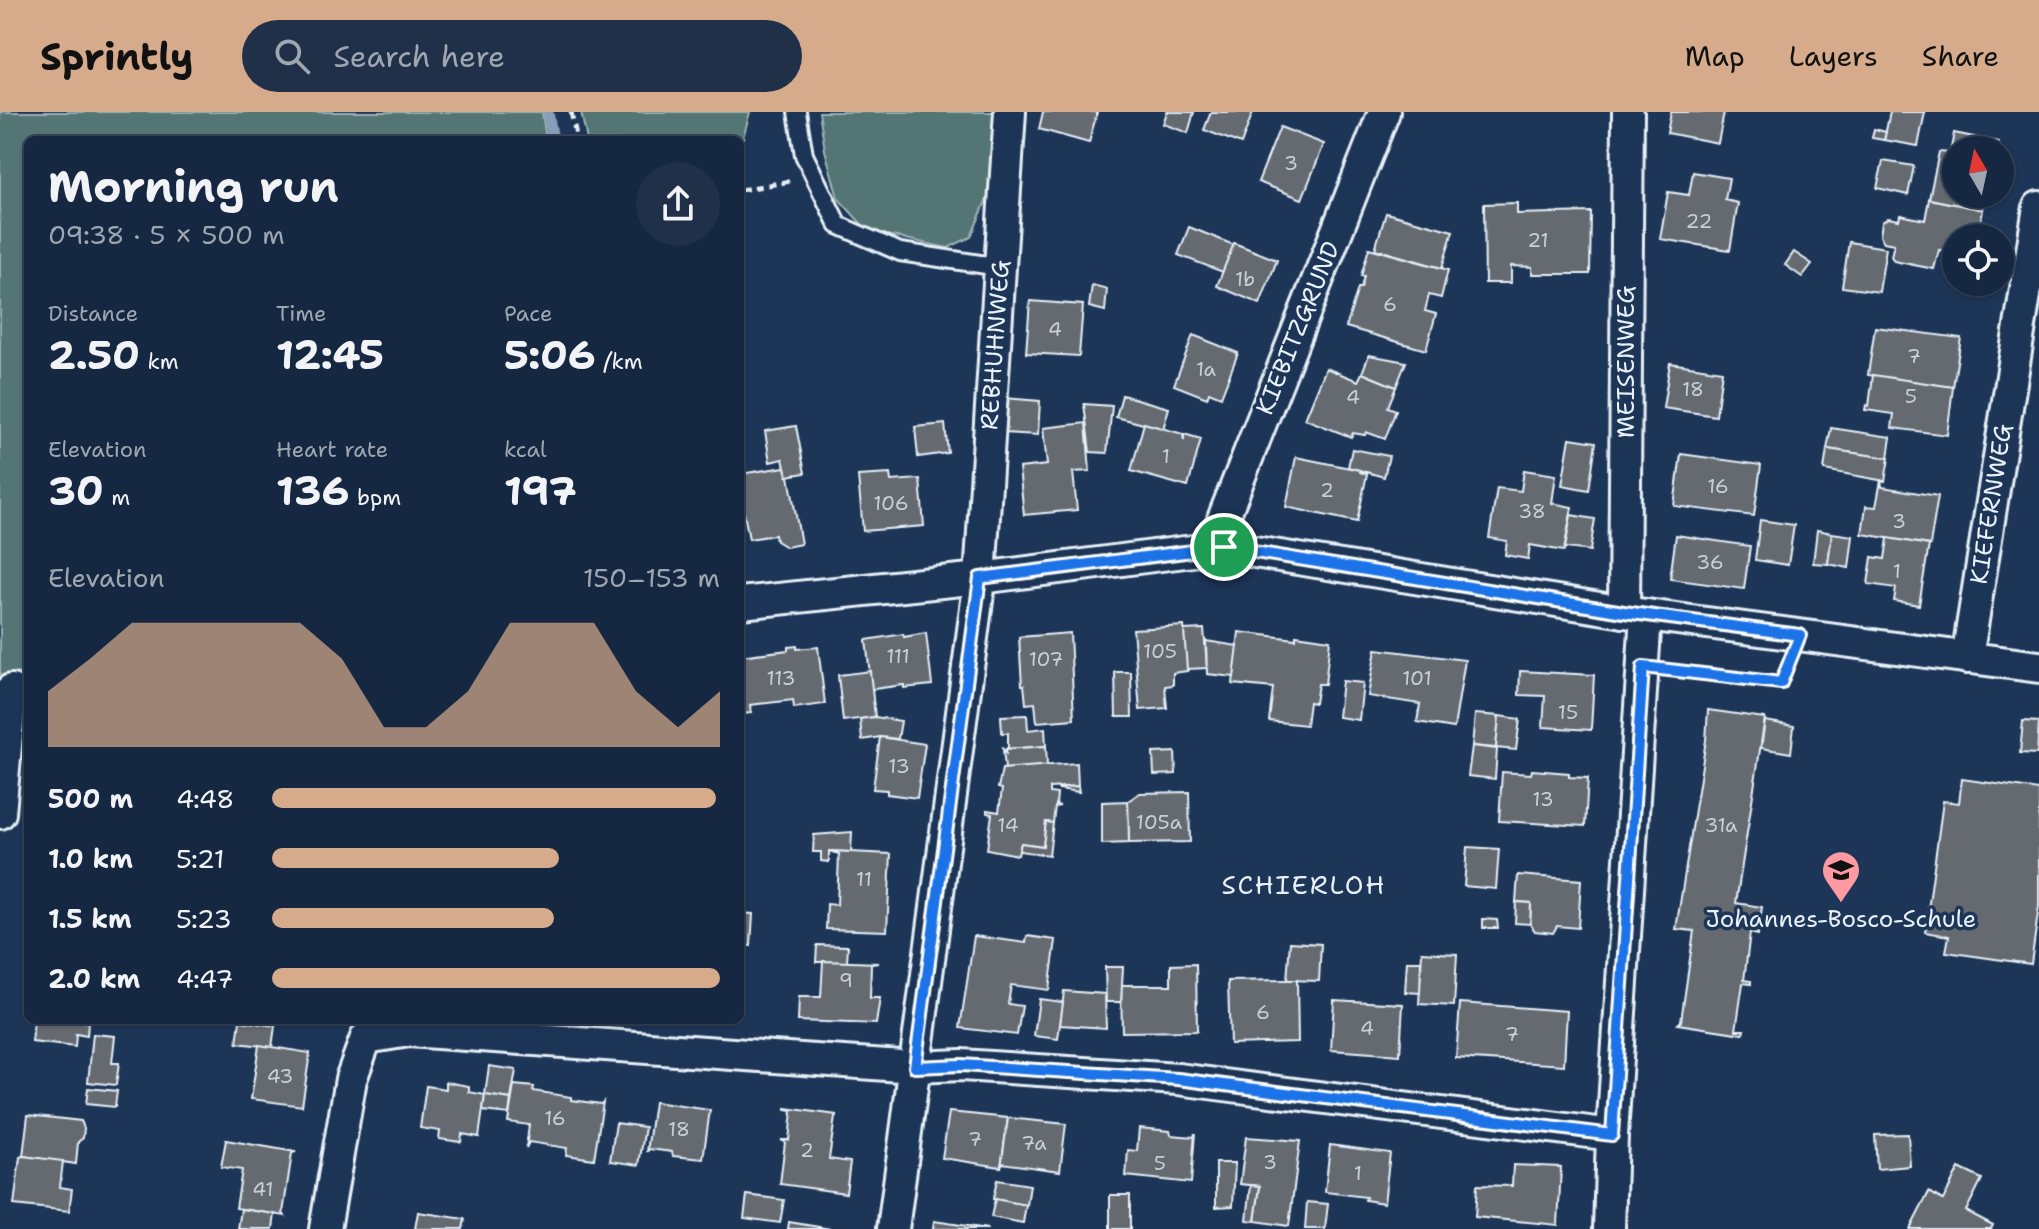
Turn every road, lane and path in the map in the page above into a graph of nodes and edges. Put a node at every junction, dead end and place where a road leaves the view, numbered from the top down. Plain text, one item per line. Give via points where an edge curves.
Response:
1 (571, 112) edge
2 (797, 112) edge
3 (1010, 112) edge
4 (1384, 112) edge
5 (1628, 112) edge
6 (576, 136) edge
7 (815, 177) junction
8 (744, 189) edge
9 (2039, 207) edge
10 (1000, 267) junction
11 (1224, 547) junction
12 (980, 578) junction
13 (744, 603) edge
14 (1635, 613) junction
15 (1800, 635) junction
16 (1967, 658) junction
17 (1643, 667) junction
18 (2039, 667) edge
19 (13, 689) edge
20 (0, 813) edge
21 (915, 1067) junction
22 (1612, 1135) junction
23 (325, 1229) edge
24 (893, 1229) edge
25 (1609, 1229) edge

1 - 6 path
2 - 7 lane via 804,155
3 - 10 street, REBHUHNWEG
4 - 11 street, KIEBITZGRUND via 1223,519
5 - 14 street, MEISENWEG
7 - 8 path
7 - 10 lane via 838,225 900,252
9 - 16 street, KIEFERNWEG
10 - 12 street, REBHUHNWEG
11 - 12 street
11 - 14 street
12 - 13 street
12 - 21 street, REBHUHNWEG
14 - 15 street
14 - 17 street, MEISENWEG
15 - 16 street
15 - 17 path via 1781,683
16 - 18 street
17 - 22 street, MEISENWEG
19 - 20 street
21 - 22 street via 961,1065 1178,1079
21 - 23 street via 409,1031 366,1038 351,1079
21 - 24 street, REBHUHNWEG
22 - 25 street, MEISENWEG

